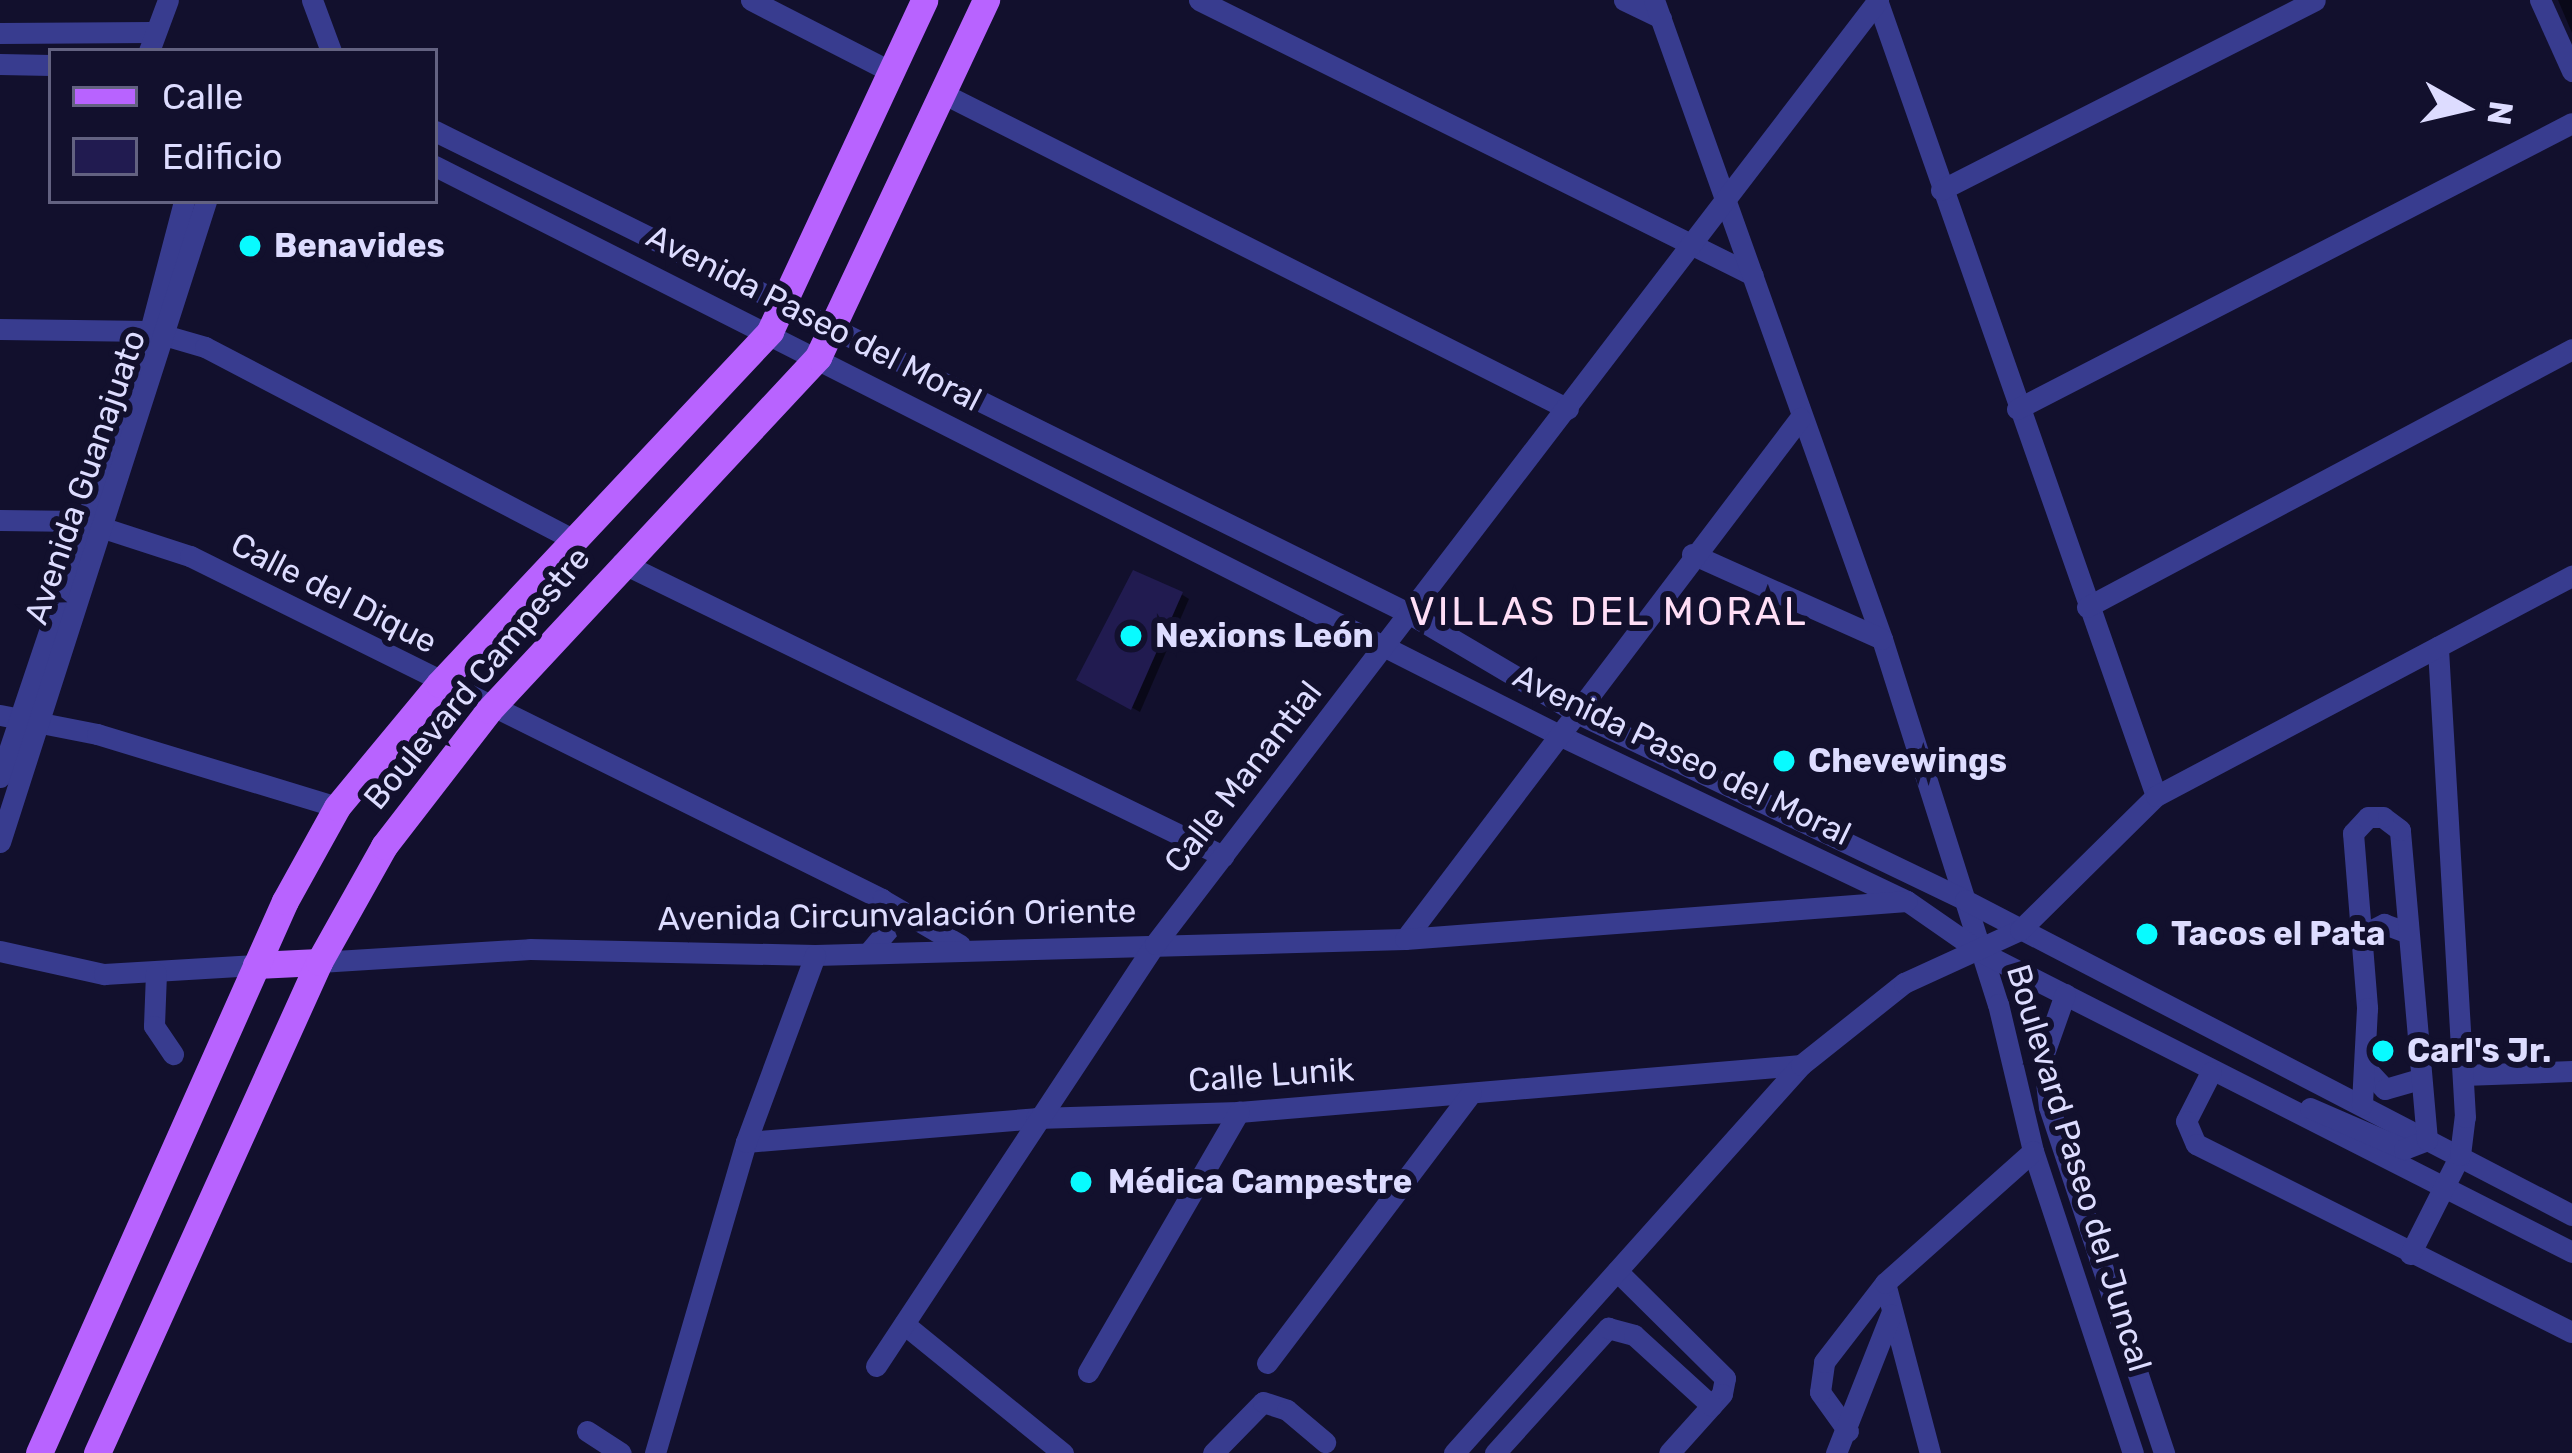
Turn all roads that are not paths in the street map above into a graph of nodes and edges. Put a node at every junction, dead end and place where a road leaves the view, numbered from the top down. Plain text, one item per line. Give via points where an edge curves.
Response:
1 (168, 0) edge
2 (312, 0) edge
3 (751, 0) edge
4 (924, 0) edge
5 (986, 0) edge
6 (1199, 0) edge
7 (1624, 0) edge
8 (1877, 0) edge
9 (2315, 0) edge
10 (2540, 0) edge
11 (1658, 9) edge
12 (0, 33) edge
13 (150, 42) edge
14 (330, 48) edge
15 (0, 64) edge
16 (48, 65) edge
17 (890, 71) junction
18 (2572, 71) edge
19 (941, 93) junction
20 (2572, 123) edge
21 (438, 132) edge
22 (438, 167) edge
23 (1940, 190) junction
24 (1728, 202) junction
25 (183, 204) edge
26 (205, 204) edge
27 (1695, 248) junction
28 (1753, 275) junction
29 (786, 301) junction
30 (833, 328) junction
31 (0, 329) edge
32 (770, 331) junction
33 (159, 333) junction
34 (2572, 349) edge
35 (818, 357) junction
36 (1568, 409) junction
37 (2018, 410) junction
38 (1800, 418) junction
39 (0, 520) edge
40 (82, 520) junction
41 (106, 526) junction
42 (572, 538) junction
43 (1692, 554) junction
44 (622, 562) junction
45 (2572, 576) edge
46 (2087, 607) junction
47 (1410, 614) junction
48 (1882, 639) junction
49 (1389, 645) junction
50 (2438, 647) junction
51 (439, 684) junction
52 (490, 710) junction
53 (1580, 714) junction
54 (18, 716) edge
55 (1561, 736) junction
56 (0, 777) edge
57 (2156, 796) junction
58 (338, 807) junction
59 (0, 842) edge
60 (1223, 856) junction
61 (883, 899) junction
62 (1965, 900) junction
63 (1907, 901) junction
64 (2020, 930) junction
65 (2407, 932) junction
66 (2360, 935) junction
67 (1405, 939) junction
68 (1155, 944) junction
69 (960, 945) junction
70 (0, 951) edge
71 (1979, 951) junction
72 (867, 952) junction
73 (815, 955) junction
74 (319, 962) junction
75 (256, 965) junction
76 (156, 973) junction
77 (2065, 994) junction
78 (173, 1054) dead end
79 (1801, 1065) junction
80 (2367, 1070) junction
81 (2572, 1071) edge
82 (2211, 1072) junction
83 (2463, 1075) junction
84 (2416, 1081) junction
85 (1471, 1093) junction
86 (2268, 1101) junction
87 (2362, 1105) junction
88 (1239, 1112) junction
89 (1036, 1118) junction
90 (2427, 1140) junction
91 (746, 1142) junction
92 (2033, 1151) junction
93 (2460, 1155) junction
94 (2572, 1187) edge
95 (2443, 1190) junction
96 (2568, 1212) edge
97 (2572, 1252) edge
98 (2410, 1254) junction
99 (1617, 1271) junction
100 (1885, 1283) junction
101 (1892, 1311) junction
102 (904, 1324) junction
103 (2124, 1326) junction
104 (2572, 1332) edge
105 (2094, 1337) junction
106 (1267, 1363) dead end
107 (876, 1366) dead end
108 (1088, 1372) dead end
109 (1712, 1406) junction
110 (587, 1431) dead end
111 (1849, 1431) junction
112 (1324, 1442) dead end
113 (39, 1453) edge
114 (97, 1453) edge
115 (621, 1453) edge
116 (655, 1453) edge
117 (1063, 1453) edge
118 (1213, 1453) edge
119 (1454, 1453) edge
120 (1495, 1453) edge
121 (1669, 1453) edge
122 (1836, 1453) edge
123 (1930, 1453) edge
124 (2133, 1453) edge
125 (2164, 1453) edge

1 - 13 street
2 - 14 street
3 - 17 street
4 - 17 main road, Boulevard Campestre
5 - 19 main road, Boulevard Campestre
6 - 27 street
7 - 11 street
8 - 23 street
8 - 24 street, Calle Manantial
9 - 23 street
10 - 18 street
11 - 24 street, Boulevard Paseo del Juncal
12 - 13 street
15 - 16 street
17 - 29 main road, Boulevard Campestre
19 - 30 main road, Boulevard Campestre
19 - 36 street
20 - 37 street
21 - 29 street, Avenida Paseo del Moral
22 - 32 street, Avenida Paseo del Moral
23 - 37 street
24 - 27 street, Calle Manantial
24 - 28 street, Boulevard Paseo del Juncal
25 - 33 street, Avenida Guanajuato
26 - 33 street, Avenida Guanajuato
27 - 28 street
27 - 36 street, Calle Manantial
28 - 38 street, Boulevard Paseo del Juncal
29 - 30 street, Avenida Paseo del Moral
29 - 32 main road, Boulevard Campestre
30 - 35 main road, Boulevard Campestre
30 - 47 street, Avenida Paseo del Moral
31 - 33 street
32 - 35 street, Avenida Paseo del Moral
32 - 42 main road, Boulevard Campestre
33 - 40 street, Avenida Guanajuato
33 - 41 street, Avenida Guanajuato
33 - 42 street
34 - 46 street
35 - 44 main road, Boulevard Campestre
35 - 49 street, Avenida Paseo del Moral
36 - 47 street, Calle Manantial
37 - 46 street
38 - 43 street
38 - 48 street, Boulevard Paseo del Juncal
39 - 40 street, Calle del Dique
40 - 41 street, Calle del Dique
40 - 54 street, Avenida Guanajuato
41 - 51 street, Calle del Dique via 190,556
41 - 54 street, Avenida Guanajuato
42 - 51 main road, Boulevard Campestre
43 - 48 street
43 - 53 street
44 - 52 main road, Boulevard Campestre
44 - 60 street
45 - 50 street
46 - 57 street
47 - 49 street, Calle Manantial
47 - 53 street, Avenida Paseo del Moral
48 - 62 street, Boulevard Paseo del Juncal
49 - 55 street, Avenida Paseo del Moral
49 - 60 street, Calle Manantial
50 - 57 street
50 - 83 street
51 - 52 street, Calle del Dique
51 - 58 main road, Boulevard Campestre
52 - 61 street, Calle del Dique
52 - 74 main road, Boulevard Campestre via 412,803
53 - 55 street
53 - 62 street, Avenida Paseo del Moral
54 - 56 street, Avenida Guanajuato
54 - 58 street
54 - 59 street, Avenida Guanajuato
55 - 63 street, Avenida Paseo del Moral
55 - 67 street
57 - 64 street
58 - 75 main road, Boulevard Campestre
60 - 68 street, Calle Manantial
61 - 69 street, Calle del Dique
61 - 72 street via 890,927
62 - 64 street, Avenida Paseo del Moral
62 - 71 street, Boulevard Paseo del Juncal
63 - 67 street, Avenida Circunvalación Oriente
63 - 71 street, Avenida Paseo del Moral
64 - 71 street
64 - 87 street, Avenida Paseo del Moral
65 - 66 street via 2384,924
65 - 66 street via 2400,830 2375,816 2353,832
65 - 84 street
66 - 80 street
67 - 68 street, Avenida Circunvalación Oriente
68 - 69 street, Avenida Circunvalación Oriente
68 - 89 street, Calle Manantial
69 - 72 street, Avenida Circunvalación Oriente
70 - 76 street via 68,970
71 - 77 street, Avenida Paseo del Moral
71 - 79 street via 1904,983
71 - 92 street, Boulevard Paseo del Juncal
72 - 73 street, Avenida Circunvalación Oriente
73 - 74 street, Avenida Circunvalación Oriente via 530,950
73 - 91 street
74 - 75 main road
74 - 114 main road, Boulevard Campestre
75 - 76 street
75 - 113 main road, Boulevard Campestre
76 - 78 street via 154,1026
77 - 82 street, Avenida Paseo del Moral
77 - 103 street, Boulevard Paseo del Juncal via 2046,1039 2043,1080
79 - 85 street, Calle Lunik
79 - 99 street
80 - 84 street via 2385,1089
80 - 87 street
81 - 83 street
82 - 86 street, Avenida Paseo del Moral
82 - 98 street via 2186,1121 2189,1139
83 - 93 street
84 - 90 street
85 - 88 street, Calle Lunik
85 - 106 street
86 - 90 street via 2304,1106 2404,1149
86 - 95 street, Avenida Paseo del Moral
87 - 90 street, Avenida Paseo del Moral
88 - 89 street, Calle Lunik
88 - 108 street
89 - 91 street, Calle Lunik
89 - 102 street, Calle Manantial
90 - 93 street, Avenida Paseo del Moral
91 - 116 street
92 - 100 street
92 - 105 street, Boulevard Paseo del Juncal
93 - 95 street
93 - 96 street, Avenida Paseo del Moral
94 - 96 street
95 - 97 street, Avenida Paseo del Moral
95 - 98 street
98 - 104 street
99 - 109 street via 1722,1370 1725,1387
99 - 119 street
100 - 101 street
100 - 111 street via 1819,1371 1820,1392
101 - 111 street
101 - 123 street
102 - 107 street, Calle Manantial
102 - 117 street
103 - 105 street
103 - 125 street, Boulevard Paseo del Juncal
105 - 124 street, Boulevard Paseo del Juncal
109 - 120 street via 1634,1335 1608,1328
109 - 121 street
110 - 115 street
111 - 122 street
112 - 118 street via 1288,1410 1263,1402

